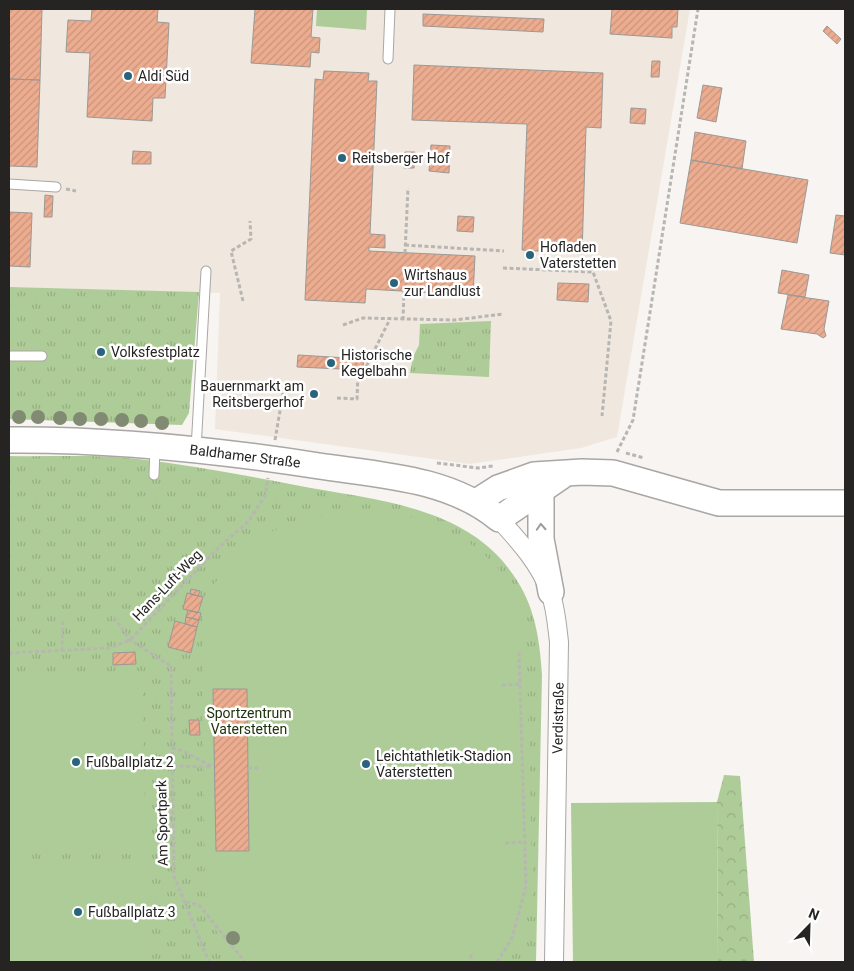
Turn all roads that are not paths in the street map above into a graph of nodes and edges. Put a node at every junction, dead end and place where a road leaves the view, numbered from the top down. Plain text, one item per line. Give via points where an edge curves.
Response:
1 (390, 9) edge
2 (388, 58) dead end
3 (9, 184) edge
4 (56, 187) dead end
5 (206, 271) dead end
6 (9, 356) edge
7 (42, 356) dead end
8 (9, 440) edge
9 (155, 444) junction
10 (196, 449) junction
11 (154, 474) dead end
12 (565, 474) junction
13 (541, 492) junction
14 (476, 502) junction
15 (845, 503) edge
16 (499, 519) junction
17 (551, 592) junction
18 (554, 962) edge

1 - 2 lane
3 - 4 lane
5 - 10 lane
6 - 7 lane
8 - 9 street, Baldhamer Straße
9 - 10 street, Baldhamer Straße
9 - 11 lane
10 - 14 street, Baldhamer Straße via 277,450 420,482
12 - 13 street
12 - 14 street via 534,475 498,488
12 - 15 street via 612,473 719,503
13 - 16 street
17 -> 13 street via 541,539
14 - 16 street, Verdistraße
16 - 17 street, Verdistraße via 533,560
17 - 18 street, Verdistraße via 559,642

